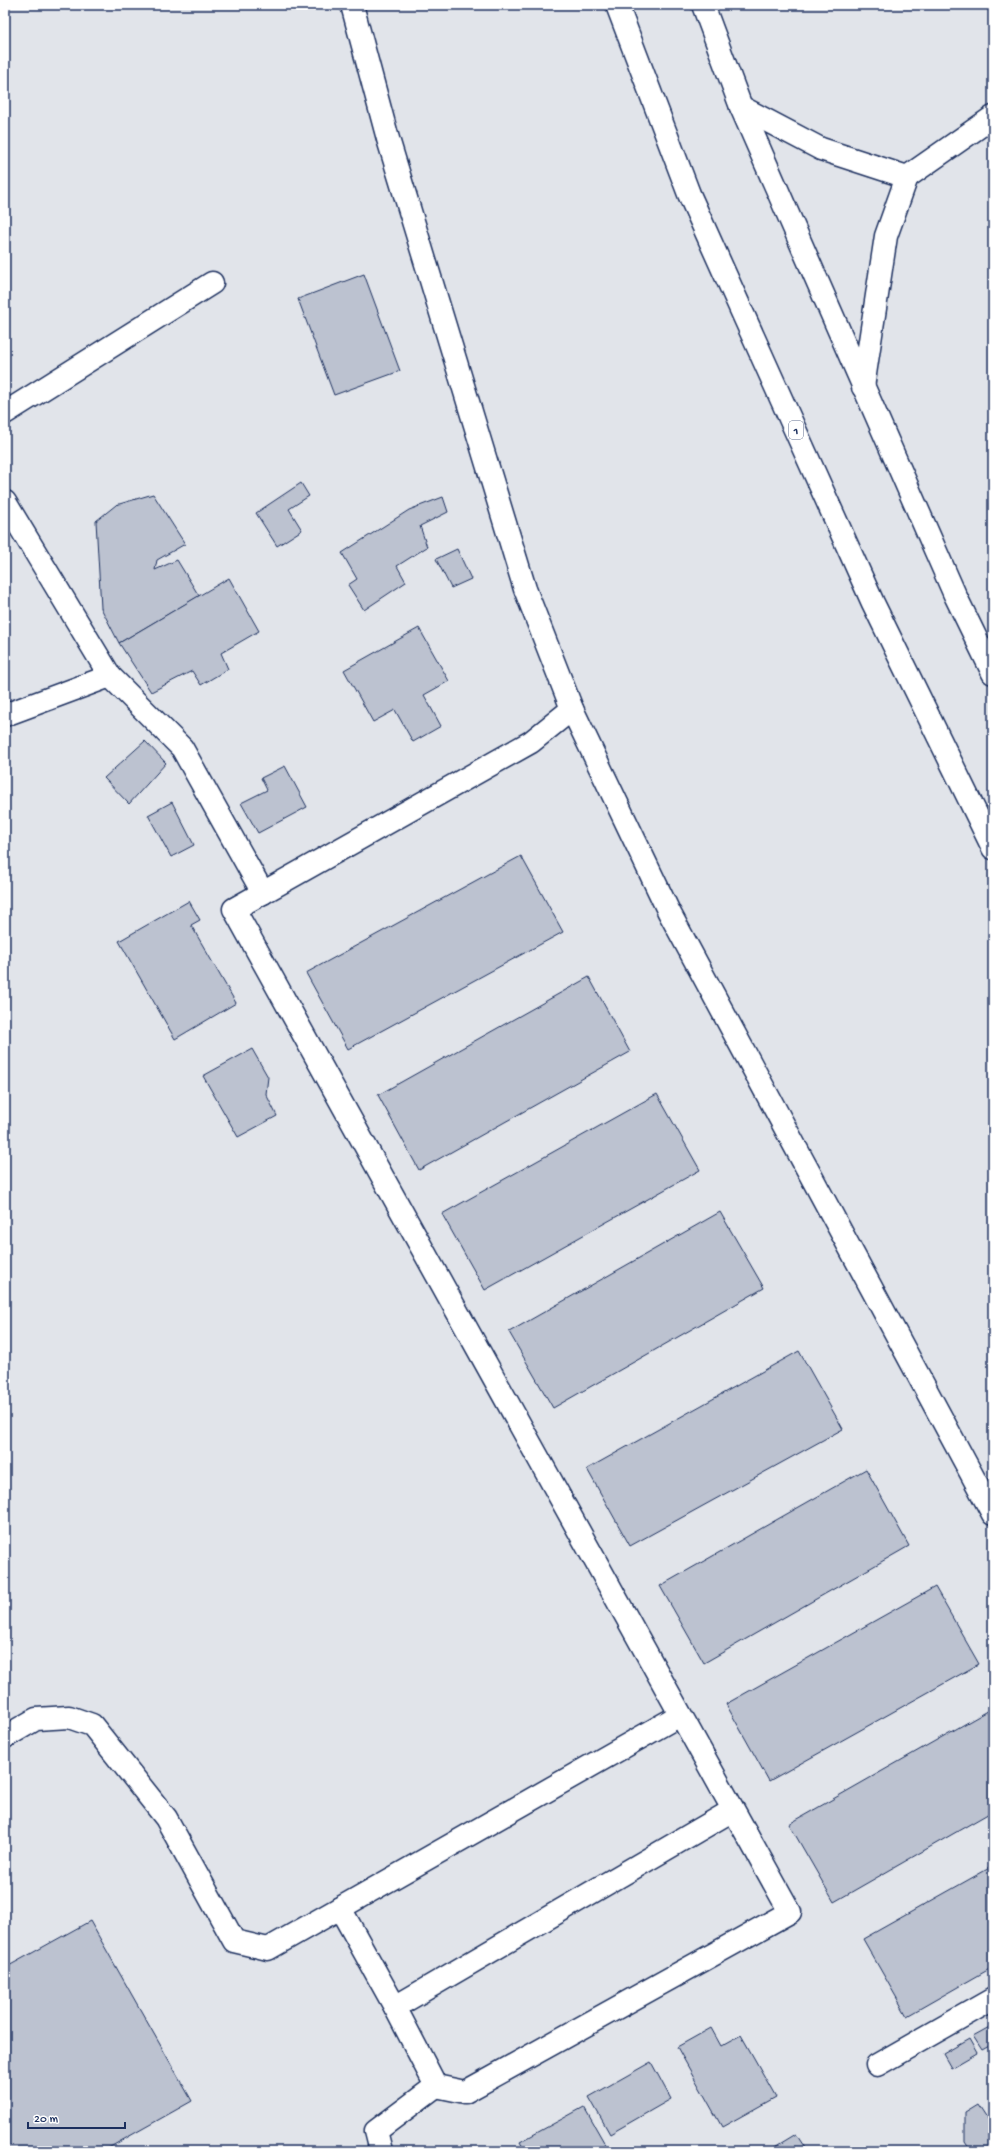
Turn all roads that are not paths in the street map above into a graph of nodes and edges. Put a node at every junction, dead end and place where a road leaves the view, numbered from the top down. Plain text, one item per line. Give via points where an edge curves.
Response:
1 (352, 5) edge
2 (617, 5) edge
3 (703, 5) edge
4 (741, 107) junction
5 (993, 117) edge
6 (907, 177) junction
7 (212, 282) dead end
8 (863, 387) junction
9 (5, 413) edge
10 (5, 502) edge
11 (991, 663) edge
12 (110, 676) junction
13 (572, 709) junction
14 (5, 716) edge
15 (993, 848) edge
16 (263, 893) junction
17 (993, 1514) edge
18 (680, 1715) junction
19 (5, 1737) edge
20 (733, 1810) junction
21 (340, 1908) junction
22 (993, 2000) edge
23 (395, 2007) junction
24 (877, 2065) dead end
25 (436, 2086) junction
26 (381, 2151) edge

1 - 13 main road via 388,139 525,589
2 - 15 main road, 1 via 689,194 873,603
3 - 4 main road
4 - 6 main road via 821,149
4 - 8 main road
5 - 6 main road
6 - 8 main road via 886,236
7 - 9 main road
8 - 11 main road via 955,595
10 - 12 main road
12 - 14 main road
12 - 16 main road via 182,748
13 - 16 main road via 531,742
13 - 17 main road via 669,912
16 - 18 main road via 234,909
18 - 20 main road
18 - 21 main road
19 - 21 main road via 36,1719 69,1717 92,1725 166,1818 234,1941 268,1949
20 - 23 main road
20 - 25 main road via 790,1912 465,2092
21 - 23 main road
22 - 24 main road
23 - 25 main road
25 - 26 main road via 376,2131

